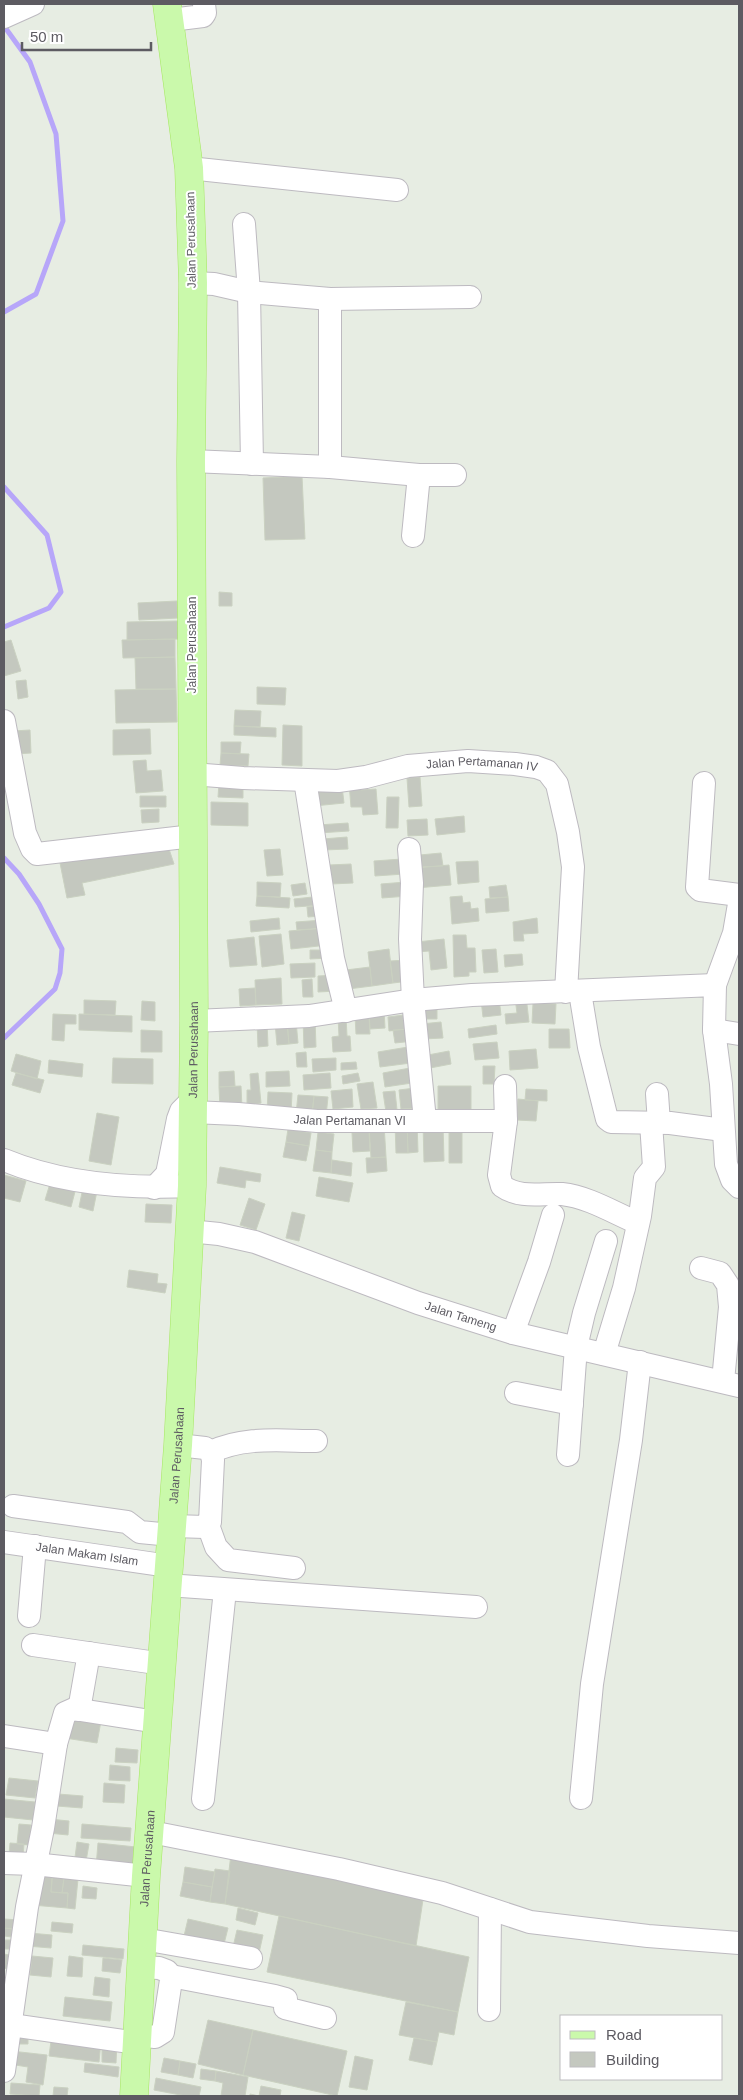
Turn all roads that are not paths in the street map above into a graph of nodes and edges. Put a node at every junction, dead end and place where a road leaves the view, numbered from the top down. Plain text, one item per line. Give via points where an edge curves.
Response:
1 (33, 4) edge
2 (204, 4) edge
3 (169, 12) edge
4 (4, 18) edge
5 (190, 168) junction
6 (397, 190) dead end
7 (244, 224) dead end
8 (193, 283) junction
9 (249, 292) junction
10 (470, 297) dead end
11 (330, 299) junction
12 (191, 461) junction
13 (252, 464) junction
14 (330, 467) junction
15 (419, 475) junction
16 (455, 475) dead end
17 (413, 536) dead end
18 (4, 721) edge
19 (192, 774) junction
20 (305, 780) junction
21 (704, 783) dead end
22 (193, 836) junction
23 (409, 849) dead end
24 (739, 907) edge
25 (732, 961) edge
26 (715, 985) junction
27 (573, 992) junction
28 (413, 1000) junction
29 (346, 1011) junction
30 (194, 1021) junction
31 (714, 1030) junction
32 (739, 1034) edge
33 (505, 1086) dead end
34 (657, 1094) dead end
35 (192, 1105) junction
36 (425, 1120) junction
37 (506, 1121) junction
38 (655, 1123) junction
39 (723, 1130) junction
40 (4, 1160) edge
41 (192, 1186) junction
42 (739, 1187) edge
43 (154, 1188) junction
44 (553, 1215) dead end
45 (638, 1223) junction
46 (189, 1231) junction
47 (606, 1242) dead end
48 (701, 1268) dead end
49 (513, 1333) junction
50 (576, 1348) junction
51 (604, 1354) junction
52 (640, 1362) junction
53 (731, 1383) edge
54 (516, 1393) dead end
55 (572, 1404) junction
56 (316, 1441) dead end
57 (178, 1445) junction
58 (211, 1452) junction
59 (568, 1454) dead end
60 (13, 1506) dead end
61 (208, 1525) junction
62 (172, 1531) junction
63 (4, 1542) edge
64 (35, 1546) junction
65 (294, 1568) dead end
66 (168, 1575) junction
67 (225, 1590) junction
68 (476, 1606) dead end
69 (29, 1616) dead end
70 (33, 1645) dead end
71 (89, 1653) junction
72 (163, 1664) junction
73 (79, 1710) junction
74 (157, 1722) junction
75 (4, 1736) edge
76 (56, 1744) junction
77 (581, 1798) dead end
78 (203, 1799) dead end
79 (150, 1832) junction
80 (4, 1864) edge
81 (34, 1864) junction
82 (146, 1876) junction
83 (490, 1909) junction
84 (143, 1939) junction
85 (739, 1943) edge
86 (251, 1958) dead end
87 (141, 1967) junction
88 (171, 1976) junction
89 (9, 2002) edge
90 (489, 2010) dead end
91 (325, 2018) dead end
92 (11, 2025) junction
93 (137, 2039) junction
94 (4, 2071) edge
95 (134, 2096) edge

1 - 4 street
2 - 3 street via 203,16
3 - 5 main road, Jalan Perusahaan
5 - 6 street
5 - 8 main road, Jalan Perusahaan
7 - 9 street
8 - 9 street
8 - 12 main road, Jalan Perusahaan
9 - 11 street
9 - 13 street
10 - 11 street
11 - 14 street
12 - 13 street
12 - 19 main road, Jalan Perusahaan
13 - 14 street
14 - 15 street
15 - 16 street
15 - 17 street
18 - 22 street via 32,849 41,854
19 - 20 street, Jalan Pertamanan IV
19 - 22 main road, Jalan Perusahaan
20 - 27 street, Jalan Pertamanan IV via 338,781 408,766 468,761 529,766 547,771 557,784 573,866
20 - 29 street via 333,958
21 - 24 street via 697,887
22 - 30 main road, Jalan Perusahaan
23 - 28 street
24 - 25 street
25 - 26 street
26 - 27 street
26 - 31 street
27 - 28 street
27 - 38 street, Jalan Pertamanan IV via 607,1119 611,1122
28 - 29 street
28 - 36 street
29 - 30 street via 309,1016
30 - 35 main road, Jalan Perusahaan
31 - 32 street
31 - 39 street
33 - 37 street
34 - 38 street
35 - 36 street, Jalan Pertamanan VI via 238,1114 317,1121
35 - 41 main road, Jalan Perusahaan
35 - 43 street via 181,1111 167,1174
36 - 37 street, Jalan Pertamanan VI
37 - 45 street via 499,1175 502,1186 524,1194 572,1196
38 - 39 street
38 - 45 street via 655,1161 645,1178
39 - 42 street via 726,1164 732,1180
40 - 43 street via 30,1171
41 - 43 street
41 - 46 main road, Jalan Perusahaan
44 - 49 street
45 - 51 street via 624,1288
46 - 49 street, Jalan Tameng via 255,1242 418,1303
46 - 57 main road, Jalan Perusahaan
47 - 50 street
48 - 53 street via 720,1273 728,1285
49 - 50 street, Jalan Tameng
50 - 51 street, Jalan Tameng
50 - 55 street
51 - 52 street, Jalan Tameng
52 - 53 street, Jalan Tameng
52 - 77 street via 631,1440 592,1684
54 - 55 street
55 - 59 street
56 - 58 street via 234,1442
57 - 58 street via 205,1448
57 - 62 main road, Jalan Perusahaan
58 - 61 street
60 - 62 street via 127,1522 140,1532
61 - 62 street
61 - 65 street via 216,1547 228,1560
62 - 66 main road, Jalan Perusahaan
63 - 64 street, Jalan Makam Islam
64 - 66 street, Jalan Makam Islam
64 - 69 street
66 - 67 street, Jalan Makam Islam
66 - 72 main road, Jalan Perusahaan
67 - 68 street, Jalan Makam Islam
67 - 78 street
70 - 71 street
71 - 72 street
71 - 73 street
72 - 74 main road, Jalan Perusahaan
73 - 74 street
73 - 76 street via 65,1713
74 - 79 main road, Jalan Perusahaan
75 - 76 street
76 - 81 street
79 - 82 main road, Jalan Perusahaan
79 - 83 street via 442,1892
80 - 81 street
81 - 82 street
81 - 89 street
82 - 84 main road, Jalan Perusahaan
83 - 85 street via 530,1922 564,1927
83 - 90 street
84 - 86 street
84 - 87 main road, Jalan Perusahaan
87 - 88 street via 158,1968
87 - 93 main road, Jalan Perusahaan
88 - 91 street via 275,1996 286,1999 285,2008
88 - 93 street via 163,2032 155,2037
89 - 92 street
92 - 93 street
92 - 94 street
93 - 95 main road, Jalan Perusahaan

